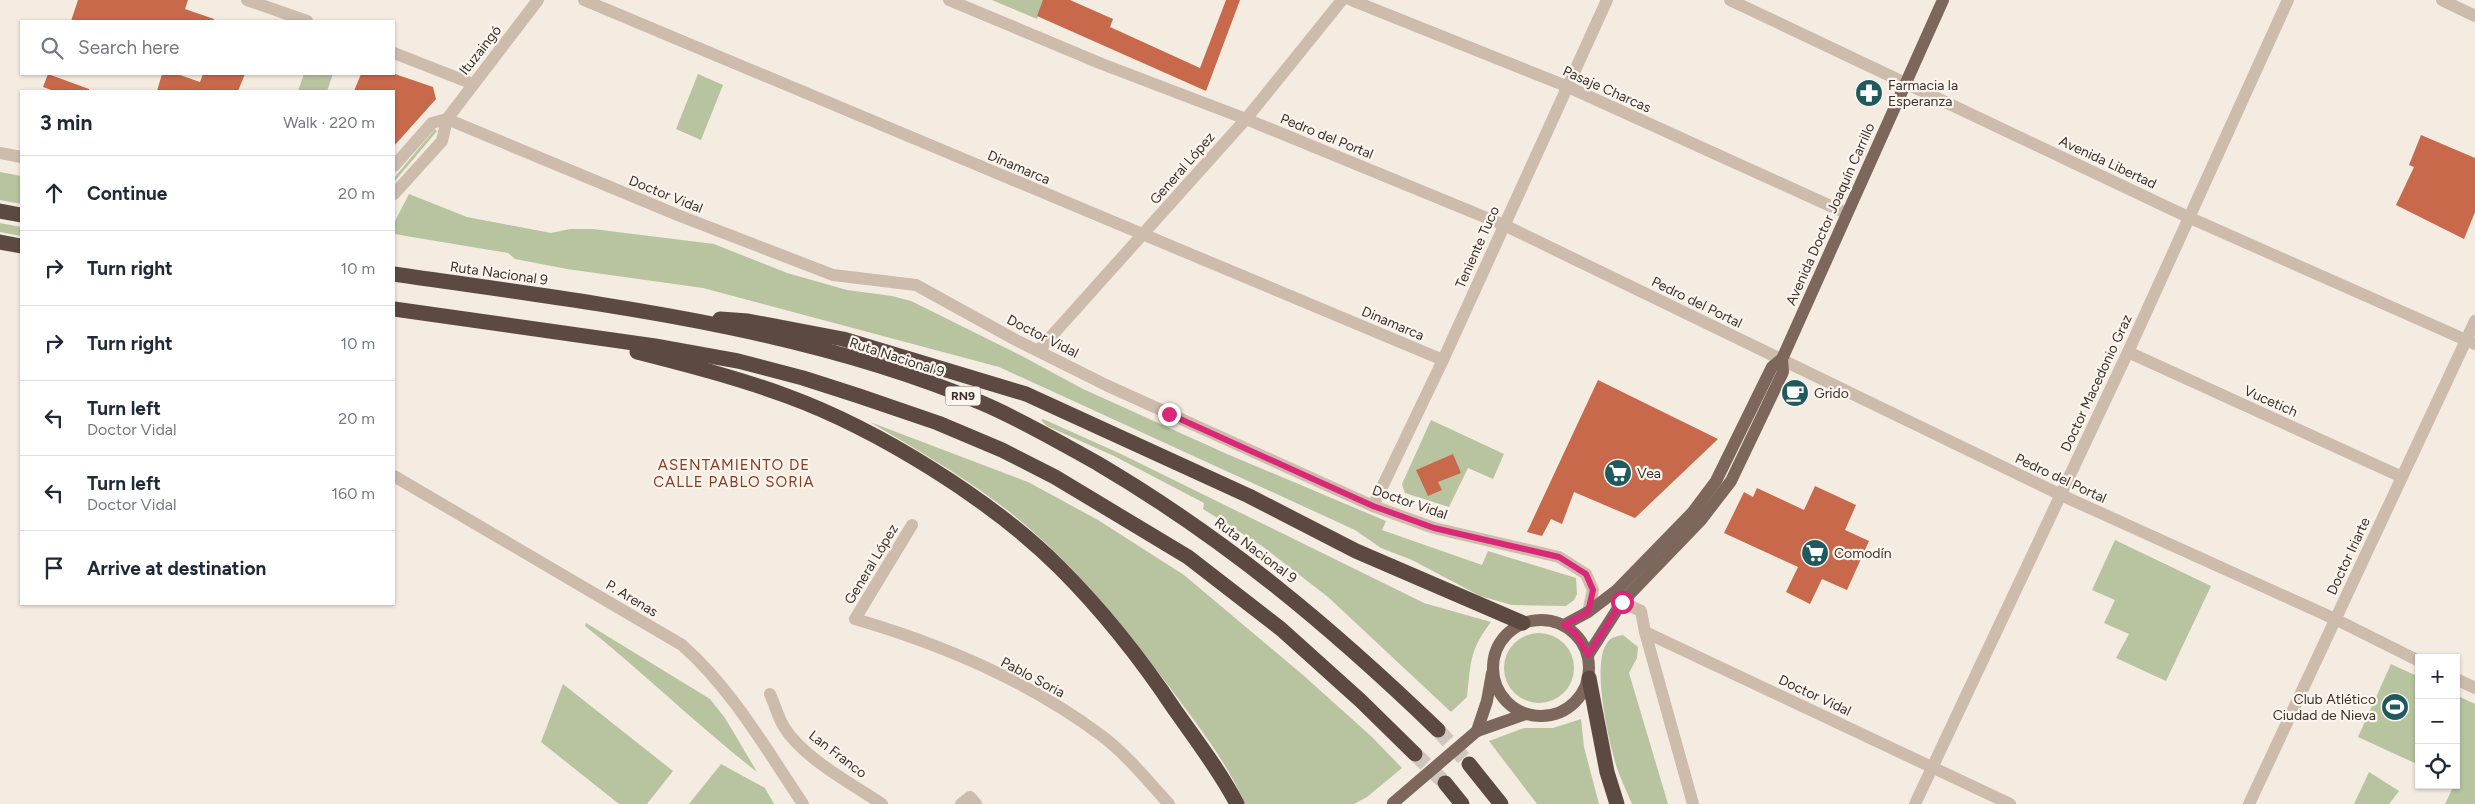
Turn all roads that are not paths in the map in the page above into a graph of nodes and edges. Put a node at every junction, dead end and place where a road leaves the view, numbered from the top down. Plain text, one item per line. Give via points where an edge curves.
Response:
1 (247, 0) edge
2 (538, 0) edge
3 (584, 0) edge
4 (949, 0) edge
5 (1342, 0) edge
6 (1351, 0) edge
7 (1607, 0) edge
8 (1730, 0) edge
9 (1942, 0) edge
10 (2288, 0) edge
11 (2442, 0) edge
12 (2475, 16) edge
13 (304, 20) edge
14 (395, 53) edge
15 (1905, 82) junction
16 (473, 84) junction
17 (1566, 86) junction
18 (447, 119) junction
19 (1246, 119) junction
20 (0, 153) edge
21 (20, 157) edge
22 (395, 165) edge
23 (395, 193) edge
24 (0, 211) edge
25 (1846, 213) junction
26 (20, 215) edge
27 (2188, 217) junction
28 (1504, 225) junction
29 (1143, 235) junction
30 (0, 242) edge
31 (20, 246) edge
32 (395, 274) edge
33 (395, 309) edge
34 (669, 316) junction
35 (2475, 321) edge
36 (576, 335) junction
37 (2471, 342) edge
38 (1039, 350) junction
39 (2128, 352) junction
40 (1782, 359) junction
41 (1443, 360) junction
42 (395, 477) edge
43 (2402, 477) junction
44 (2061, 495) junction
45 (1373, 506) junction
46 (912, 525) dead end
47 (1622, 602) junction
48 (1588, 612) junction
49 (856, 619) joint
50 (2335, 619) junction
51 (1523, 623) junction
52 (1564, 625) junction
53 (1645, 632) junction
54 (1588, 655) junction
55 (2415, 658) edge
56 (1493, 669) junction
57 (1589, 678) junction
58 (2460, 681) edge
59 (2475, 688) edge
60 (770, 694) dead end
61 (1526, 714) junction
62 (1438, 730) tunnel mouth
63 (1477, 731) junction
64 (1415, 754) tunnel mouth
65 (1469, 764) tunnel mouth
66 (1933, 766) junction
67 (1445, 784) tunnel mouth
68 (803, 804) edge
69 (882, 804) edge
70 (961, 804) edge
71 (976, 804) edge
72 (1169, 804) edge
73 (1237, 804) edge
74 (1392, 804) edge
75 (1462, 804) edge
76 (1501, 804) edge
77 (1617, 804) edge
78 (1693, 804) edge
79 (1915, 804) edge
80 (2010, 804) edge
81 (2249, 804) edge

1 - 13 street
2 - 16 street, Ituzaingó
3 - 29 street, Dinamarca
4 - 19 street, Pedro del Portal via 1102,64
5 - 19 street, General López
6 - 17 street, Pasaje Charcas
7 - 17 street, Teniente Tuco
8 - 15 street, Avenida Libertad
9 - 15 main road, Avenida Doctor Joaquín Carrillo
10 - 27 street, Doctor Macedonio Graz
11 - 12 street
14 - 16 street
15 - 25 main road, Avenida Doctor Joaquín Carrillo
15 - 27 street, Avenida Libertad
16 - 18 street, Ituzaingó
17 - 25 street, Pasaje Charcas
17 - 28 street, Teniente Tuco
18 - 22 street, Ituzaingó via 432,123
18 - 23 street, Ituzaingó via 442,141
18 - 38 street, Doctor Vidal via 680,216 833,275 916,285
19 - 28 street, Pedro del Portal
19 - 29 street, General López
20 - 21 street
24 - 26 highway
25 - 40 main road, Avenida Doctor Joaquín Carrillo
27 - 37 street, Avenida Libertad
27 - 39 street, Doctor Macedonio Graz
28 - 40 street, Pedro del Portal
28 - 41 street, Teniente Tuco
29 - 38 street, General López
29 - 41 street, Dinamarca
30 - 31 highway
32 - 34 highway, Ruta Nacional 9 / RN9
33 - 36 highway, RN9
34 - 51 highway via 748,321 843,339 1026,394 1249,496 1356,551
34 - 62 highway, Ruta Nacional 9 / RN9 via 800,344 871,365 981,403 1030,426 1160,501 1250,566 1307,610
35 - 37 street, Doctor Iriarte
36 - 64 highway, RN9 via 729,360 803,378 938,422 1002,450 1055,477 1188,557 1281,629
36 - 73 highway via 737,379 789,397 897,449 986,506 1058,566 1101,613 1163,692
37 - 43 street, Doctor Iriarte
38 - 45 street, Doctor Vidal via 1169,414
39 - 43 street, Vucetich
39 - 44 street, Doctor Macedonio Graz
40 - 44 street, Pedro del Portal
40 - 47 main road, Avenida Doctor Joaquín Carrillo via 1783,372 1731,481 1702,520
40 - 48 main road, Avenida Doctor Joaquín Carrillo via 1772,368 1716,481 1692,513 1616,590
41 - 45 street, Teniente Tuco
42 - 68 street, P. Arenas via 682,645 724,687
43 - 50 street, Doctor Iriarte
44 - 50 street, Pedro del Portal
44 - 66 street, Doctor Macedonio Graz
45 - 48 street, Doctor Vidal via 1434,528 1559,557 1586,574 1593,590
46 - 49 street, General López
47 - 53 street via 1641,611
47 - 54 main road, Avenida Doctor Joaquín Carrillo
48 - 52 main road, Avenida Doctor Joaquín Carrillo
49 - 72 street, Pablo Soria via 936,647 1028,689 1103,737
50 - 55 street, Pedro del Portal
50 - 81 street, Doctor Iriarte
51 - 52 main road via 1551,620
51 - 56 main road via 1500,641
52 - 54 main road via 1579,638
53 - 66 street, Doctor Vidal
53 - 78 street
54 - 57 main road
56 - 61 main road via 1503,697
56 - 63 main road
57 - 61 main road via 1576,702 1565,710 1553,715
57 - 77 highway via 1607,772
58 - 59 street
60 - 69 street, Lan Franco via 784,727 799,745
61 - 63 main road
63 - 74 main road, bridge
65 - 76 highway
66 - 79 street, Doctor Macedonio Graz
66 - 80 street, Doctor Vidal
67 - 75 highway
70 - 71 street via 970,797

